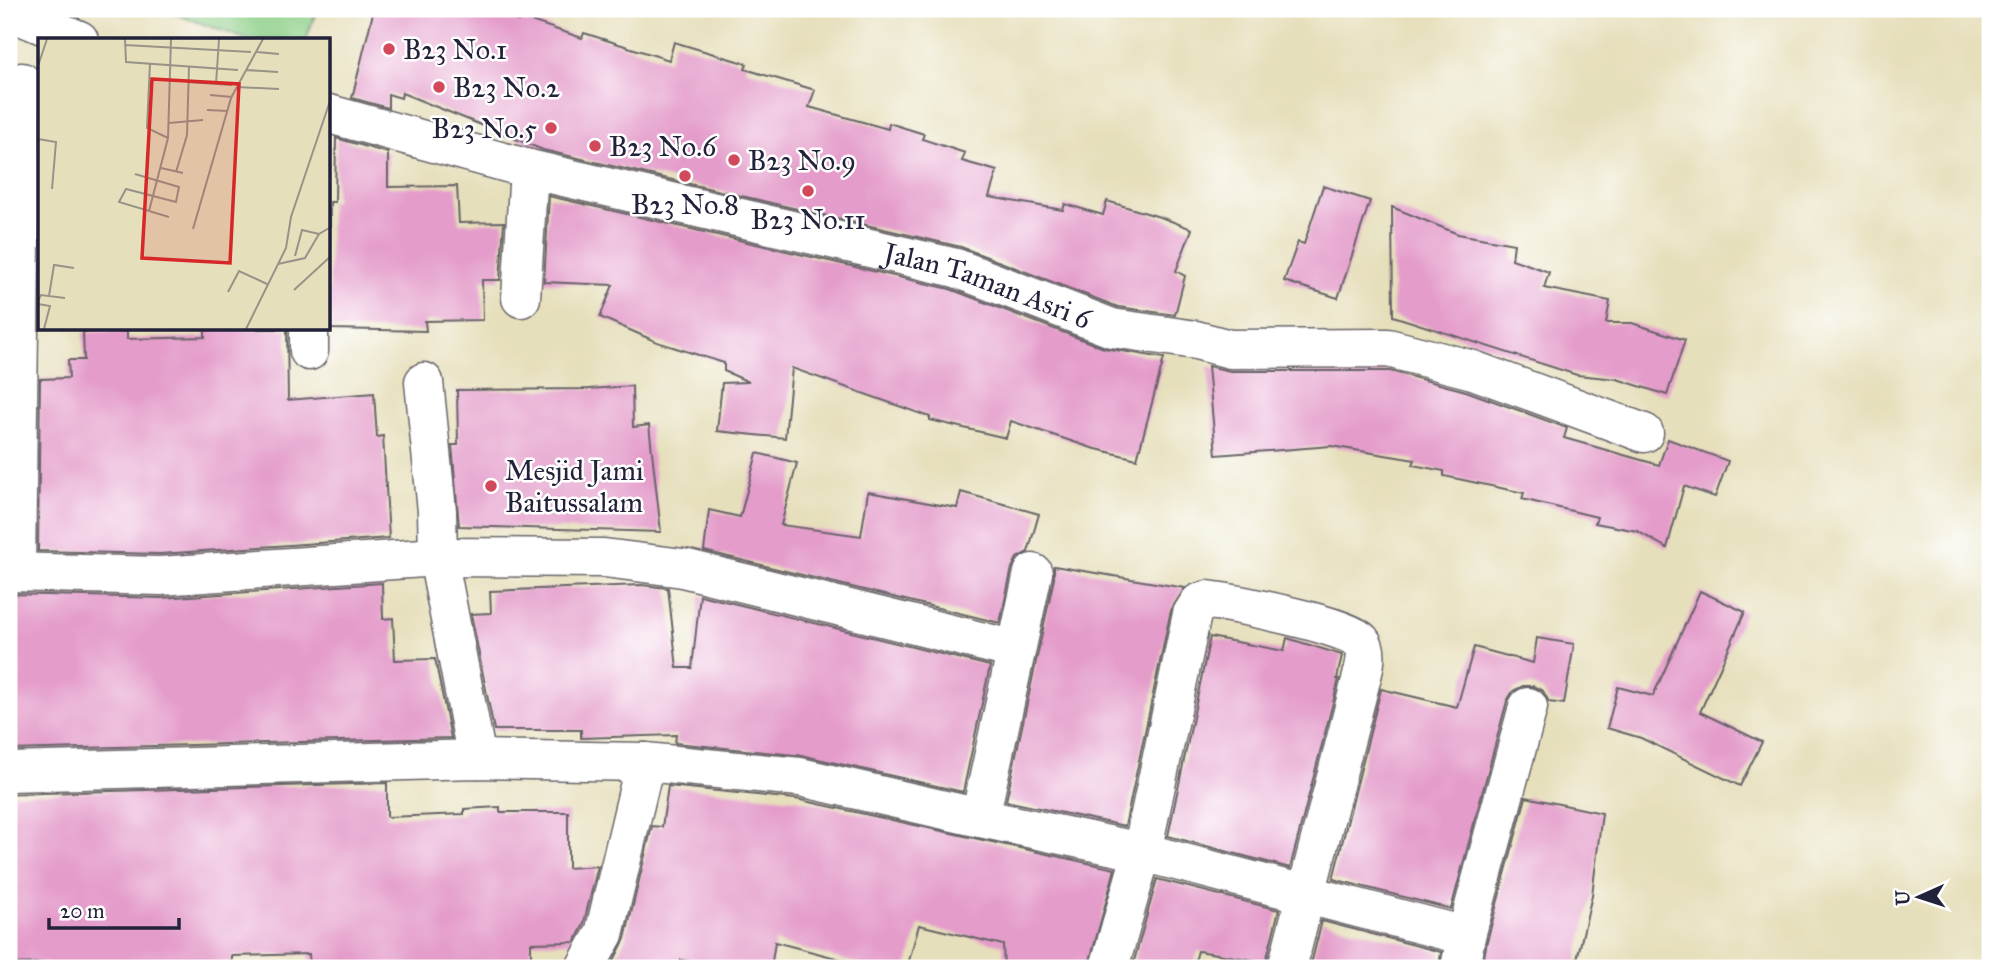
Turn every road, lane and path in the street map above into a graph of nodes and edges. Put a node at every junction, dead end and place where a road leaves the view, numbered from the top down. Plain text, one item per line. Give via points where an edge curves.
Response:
1 (29, 14) edge
2 (75, 38) edge
3 (22, 82) dead end
4 (331, 115) edge
5 (529, 169) junction
6 (14, 263) edge
7 (521, 298) dead end
8 (424, 382) dead end
9 (1644, 433) dead end
10 (438, 557) junction
11 (12, 572) edge
12 (1033, 573) dead end
13 (1016, 650) junction
14 (1528, 707) dead end
15 (477, 759) junction
16 (645, 762) junction
17 (9, 772) edge
18 (980, 818) junction
19 (1142, 852) junction
20 (1304, 894) junction
21 (1463, 952) edge
22 (584, 968) edge
23 (1110, 968) edge
24 (1287, 968) edge

1 - 2 street
3 - 6 street
4 - 5 street, Jalan Taman Asri 6
5 - 7 street
5 - 9 street, Jalan Taman Asri 6 via 956,268 1112,328 1230,349 1388,348 1473,370
6 - 11 street
8 - 10 street
10 - 11 street via 160,576
10 - 13 street via 604,558 682,568
10 - 15 street
12 - 13 street
13 - 18 street
14 - 21 street
15 - 16 street
15 - 17 street
16 - 18 street via 800,777
16 - 22 street via 604,934
18 - 19 street
19 - 20 street
19 - 20 street via 1187,630 1199,603 1221,601 1332,627 1360,640 1365,663
19 - 23 street
20 - 21 street
20 - 24 street

